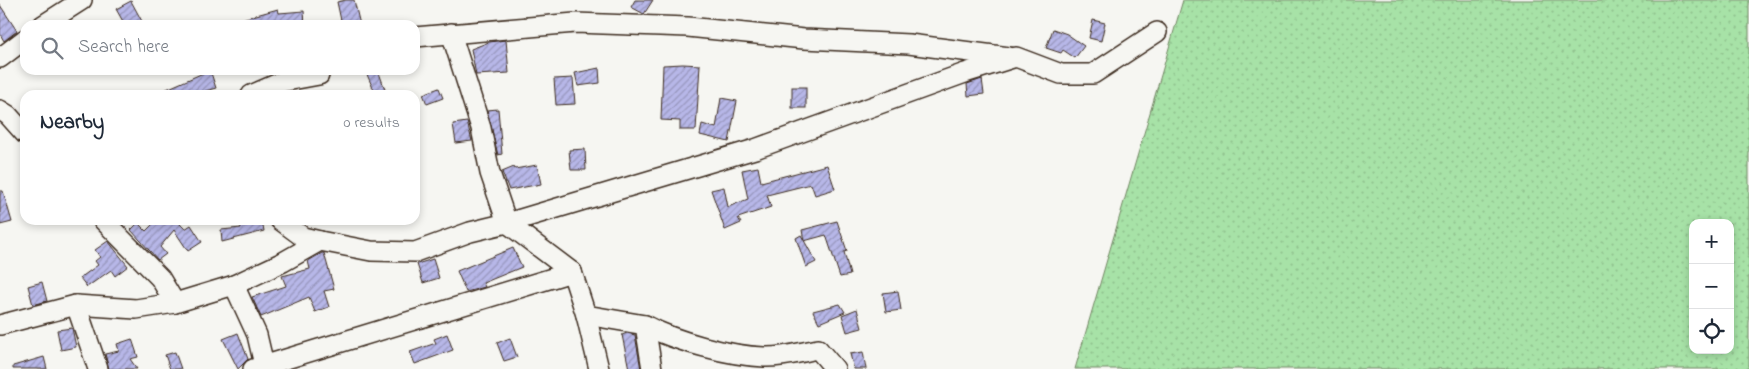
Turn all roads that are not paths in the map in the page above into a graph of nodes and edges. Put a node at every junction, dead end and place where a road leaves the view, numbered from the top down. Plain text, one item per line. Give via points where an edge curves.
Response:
1 (82, 0) edge
2 (51, 20) edge
3 (1157, 32) dead end
4 (451, 34) junction
5 (420, 37) edge
6 (20, 43) edge
7 (1016, 57) junction
8 (0, 58) edge
9 (319, 75) edge
10 (263, 90) edge
11 (0, 110) edge
12 (20, 128) edge
13 (507, 223) junction
14 (108, 225) edge
15 (286, 225) edge
16 (320, 241) junction
17 (572, 272) junction
18 (234, 285) junction
19 (175, 303) junction
20 (76, 305) junction
21 (586, 315) junction
22 (0, 325) edge
23 (645, 325) junction
24 (260, 368) edge
25 (98, 369) edge
26 (599, 369) edge
27 (652, 369) edge
28 (835, 369) edge

1 - 2 street
3 - 7 street via 1093,74 1061,74
4 - 5 street
4 - 7 street via 575,23 688,27 804,39 909,44
4 - 13 street
6 - 8 street
7 - 13 street via 755,149
9 - 10 street via 282,82
11 - 12 street
13 - 16 street via 470,232 415,252 371,251
13 - 17 street
14 - 19 street via 160,278
15 - 16 street via 303,238
16 - 18 street
17 - 21 street
17 - 24 street
18 - 19 street
18 - 24 street via 256,335
19 - 20 street via 136,309
20 - 22 street
20 - 25 street
21 - 23 street
21 - 26 street
23 - 27 street
23 - 28 street via 718,351 765,357 818,349

